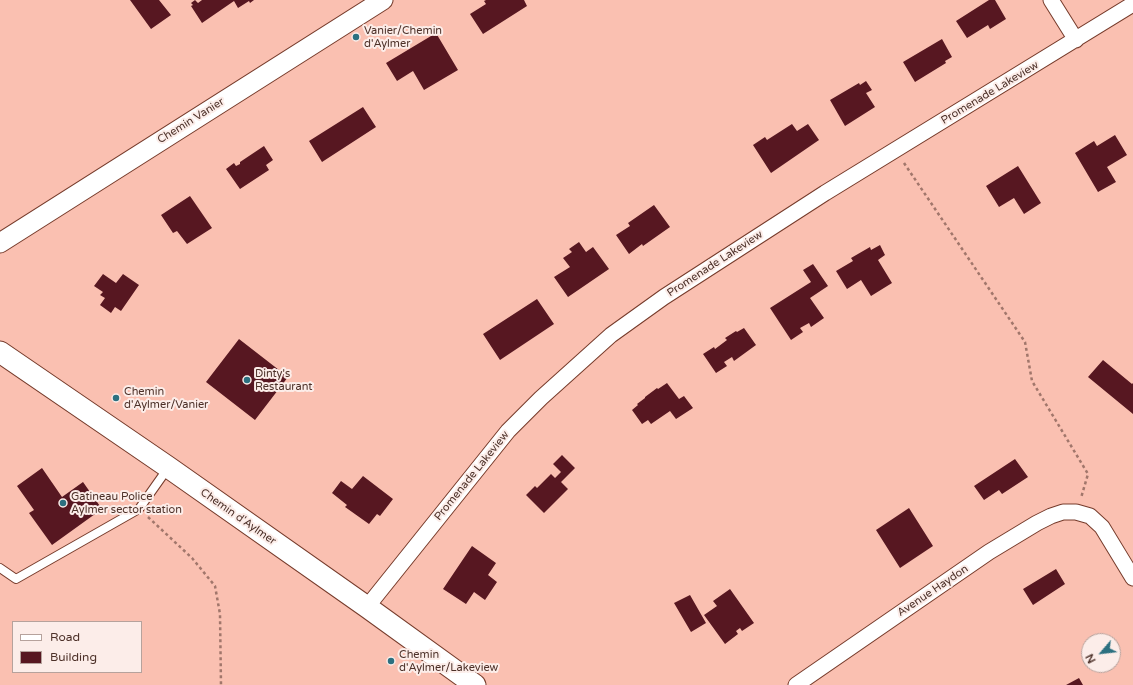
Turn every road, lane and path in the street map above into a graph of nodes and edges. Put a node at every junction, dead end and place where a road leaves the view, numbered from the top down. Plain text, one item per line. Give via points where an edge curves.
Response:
1 (383, 0) edge
2 (1052, 0) edge
3 (1133, 4) edge
4 (1076, 40) junction
5 (895, 150) junction
6 (0, 242) edge
7 (0, 352) edge
8 (168, 467) junction
9 (139, 509) junction
10 (1076, 512) junction
11 (0, 568) edge
12 (1133, 578) edge
13 (367, 607) junction
14 (221, 685) edge
15 (475, 685) edge
16 (796, 685) edge

1 - 6 street, Chemin Vanier
2 - 4 street
3 - 4 street, Promenade Lakeview
4 - 5 street, Promenade Lakeview
5 - 10 path via 1025,342 1032,380 1088,474
5 - 13 street, Promenade Lakeview via 664,297 605,340 540,398 508,431
7 - 8 main road, Chemin d'Aylmer
8 - 9 lane
8 - 13 main road, Chemin d'Aylmer
9 - 11 lane via 16,579
9 - 14 path via 192,558 215,586 220,614
10 - 12 street via 1090,516 1102,528
10 - 16 street, Avenue Haydon via 1063,512 1051,516 989,552
13 - 15 main road, Chemin d'Aylmer

